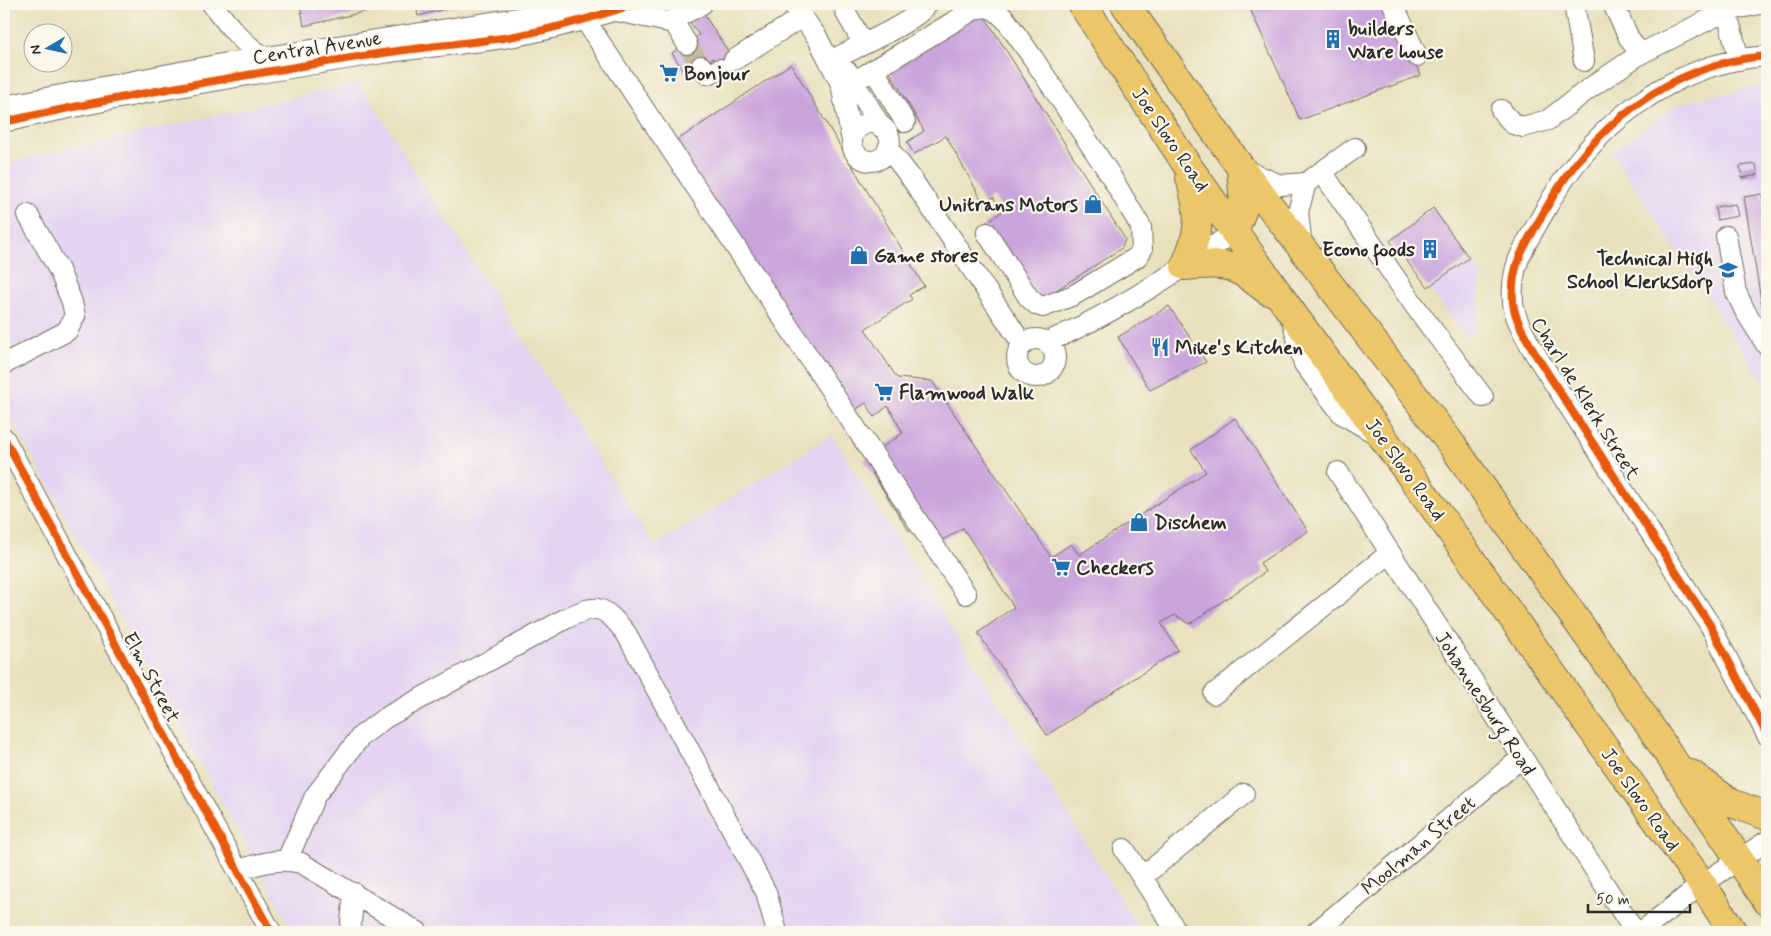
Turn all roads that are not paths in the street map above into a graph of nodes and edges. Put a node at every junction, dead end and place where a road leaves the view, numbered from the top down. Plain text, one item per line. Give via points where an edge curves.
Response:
1 (212, 4) edge
2 (635, 4) edge
3 (702, 4) edge
4 (843, 4) edge
5 (927, 4) edge
6 (1082, 4) edge
7 (1125, 4) edge
8 (1393, 4) edge
9 (1574, 4) edge
10 (1613, 4) edge
11 (1759, 4) edge
12 (1726, 7) edge
13 (796, 8) edge
14 (614, 11) junction
15 (580, 12) edge
16 (673, 22) junction
17 (234, 33) junction
18 (817, 37) junction
19 (863, 43) junction
20 (687, 44) tunnel mouth
21 (1640, 54) junction
22 (1417, 56) dead end
23 (1767, 56) edge
24 (264, 57) junction
25 (838, 57) junction
26 (1739, 60) junction
27 (1584, 61) dead end
28 (227, 63) junction
29 (718, 65) dead end
30 (874, 70) junction
31 (854, 81) junction
32 (4, 106) edge
33 (1501, 110) dead end
34 (4, 122) edge
35 (905, 122) dead end
36 (881, 126) junction
37 (852, 141) junction
38 (1355, 148) dead end
39 (885, 152) junction
40 (1185, 162) junction
41 (1241, 168) junction
42 (1314, 177) junction
43 (28, 215) dead end
44 (1234, 232) junction
45 (987, 233) dead end
46 (1726, 236) dead end
47 (1302, 247) junction
48 (1185, 266) junction
49 (1088, 286) junction
50 (1289, 309) junction
51 (1104, 314) junction
52 (1767, 346) edge
53 (4, 364) edge
54 (1483, 397) dead end
55 (7, 453) edge
56 (1338, 472) dead end
57 (1390, 553) junction
58 (966, 594) dead end
59 (1214, 694) dead end
60 (1767, 735) edge
61 (1670, 755) junction
62 (1521, 758) junction
63 (1244, 794) dead end
64 (1767, 816) edge
65 (1767, 841) edge
66 (1124, 849) dead end
67 (1740, 858) junction
68 (287, 860) junction
69 (238, 870) junction
70 (1142, 877) junction
71 (1702, 884) junction
72 (354, 893) junction
73 (1767, 900) edge
74 (272, 932) edge
75 (350, 932) edge
76 (418, 932) edge
77 (777, 932) edge
78 (1177, 932) edge
79 (1316, 932) edge
80 (1635, 932) edge
81 (1641, 932) edge
82 (1733, 932) edge

1 - 17 street
2 - 14 street, Central Avenue
3 - 16 street
4 - 19 street
5 - 19 street via 923,11 906,22
6 - 40 highway, Joe Slovo Road
7 - 41 highway, Joe Slovo Road
8 - 22 street
9 - 27 street
10 - 21 street
11 - 12 street
12 - 21 street
12 - 26 street
13 - 18 street
13 - 29 street
14 - 15 street, Central Avenue
14 - 16 street
15 - 24 street, Central Avenue via 519,18
15 - 34 street, Central Avenue via 504,38 421,47 282,69 94,102
15 - 58 street
16 - 20 street
17 - 24 street
17 - 28 street via 235,46
18 - 25 street via 826,41
18 - 37 street via 841,84
19 - 25 street
21 - 33 street via 1548,120 1523,127 1513,124
23 - 26 street, Charl de Klerk Street
24 - 28 street, Central Avenue
25 - 31 street
26 - 60 street, Charl de Klerk Street via 1688,75 1664,86 1610,126 1579,157 1522,247 1514,275 1513,305 1534,352 1710,625
28 - 32 street, Central Avenue
30 - 31 street
30 - 35 street
30 - 49 street via 975,9 986,7 995,10 1004,19 1109,173 1141,227 1142,250 1137,257
31 - 36 street
36 - 37 street via 862,125
36 - 39 street via 888,136
37 - 39 street via 860,157 871,161
38 - 42 street
39 - 51 street via 911,178 1006,317 1040,345
40 - 44 highway, Joe Slovo Road
40 - 48 highway via 1199,220 1195,242
41 - 42 street via 1280,185
41 - 44 highway via 1244,206
41 - 47 highway, Joe Slovo Road
42 - 47 street via 1298,212
42 - 54 street
43 - 53 street via 59,270 75,316 67,331
44 - 48 street
44 - 50 highway, Joe Slovo Road
45 - 49 street via 1029,298 1037,305 1048,307
46 - 52 street via 1736,292
47 - 61 highway, Joe Slovo Road via 1452,445
48 - 50 highway via 1226,264 1248,276
48 - 51 street
49 - 51 street
50 - 71 highway, Joe Slovo Road
55 - 69 street, Elm Street
56 - 57 street, Johannesburg Road
57 - 59 street
57 - 62 street, Johannesburg Road
61 - 64 highway via 1731,803
61 - 67 highway, Joe Slovo Road
62 - 79 street, Moolman Street
62 - 80 street, Johannesburg Road
63 - 70 street
65 - 67 street
66 - 70 street
67 - 71 street
67 - 73 highway, Joe Slovo Road
68 - 69 street via 273,860
68 - 72 street via 308,867
68 - 77 street via 315,796 361,736 385,718 565,619 583,610 599,609 608,612 626,633 766,892
69 - 74 street, Elm Street
70 - 78 street
71 - 81 street
71 - 82 highway, Joe Slovo Road
72 - 75 street
72 - 76 street

